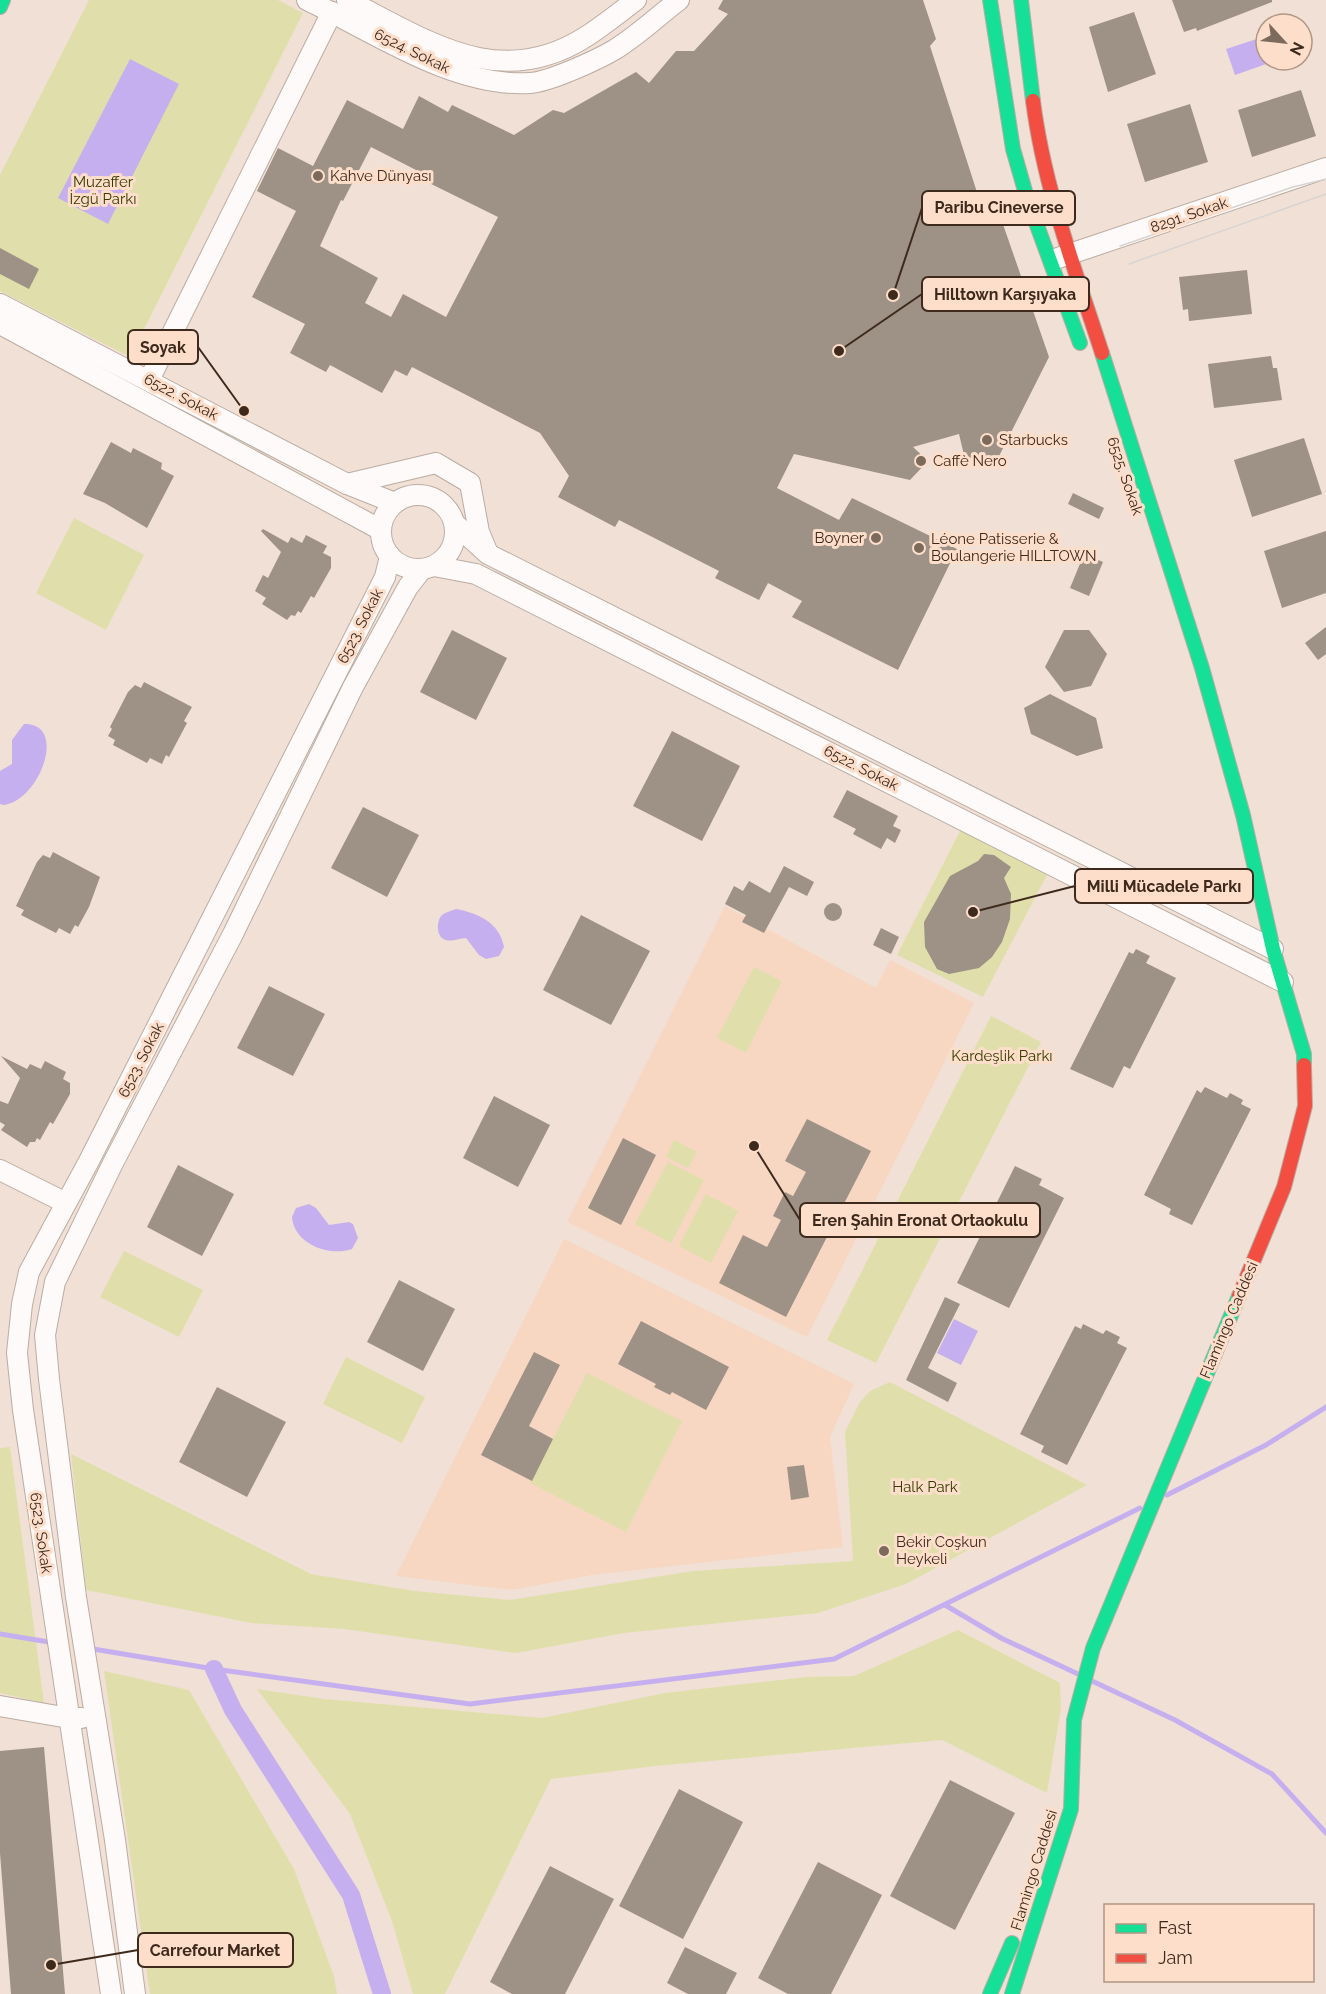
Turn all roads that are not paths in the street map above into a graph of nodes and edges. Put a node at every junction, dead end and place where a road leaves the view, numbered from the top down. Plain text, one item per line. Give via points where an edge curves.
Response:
1 (3, 0) edge
2 (307, 0) edge
3 (636, 0) edge
4 (679, 0) edge
5 (990, 0) edge
6 (1022, 0) edge
7 (340, 6) edge
8 (0, 7) edge
9 (1326, 168) edge
10 (1071, 253) junction
11 (1052, 261) junction
12 (0, 304) edge
13 (0, 324) edge
14 (1086, 361) dead end
15 (149, 380) junction
16 (347, 484) junction
17 (395, 503) junction
18 (1141, 523) dead end
19 (455, 524) junction
20 (381, 530) junction
21 (488, 554) junction
22 (390, 556) junction
23 (428, 567) junction
24 (1170, 616) dead end
25 (1237, 851) dead end
26 (1273, 949) junction
27 (1283, 982) junction
28 (0, 1170) edge
29 (66, 1203) junction
30 (0, 1706) edge
31 (96, 1717) junction
32 (69, 1718) junction
33 (1072, 1744) junction
34 (1058, 1783) dead end
35 (1017, 1927) dead end
36 (111, 1994) edge
37 (135, 1994) edge
38 (990, 1994) edge
39 (1012, 1994) edge

1 - 8 street
2 - 7 street, 6524. Sokak
3 - 7 street, 6524. Sokak via 586,37 555,51 531,58 492,61 453,53
4 - 7 street, 6524. Sokak via 615,50 532,84 492,82 452,72
5 - 11 street via 1013,148 1035,226
6 - 10 street, 6525. Sokak via 1038,140
7 - 15 street
9 - 10 street, 8291. Sokak
10 - 11 street, 8291. Sokak
10 - 26 street, 6525. Sokak via 1205,679 1243,815
11 - 14 street
12 - 15 street, 6522. Sokak
13 - 20 street, 6522. Sokak
15 - 16 street, 6522. Sokak
16 - 17 street, 6522. Sokak
16 - 21 street via 436,464 470,483 479,532
17 - 19 street via 415,495 436,499
17 - 20 street
18 - 24 street, 6525. Sokak
19 - 21 street, 6522. Sokak
19 - 23 street via 449,553
20 - 22 street
21 - 26 street, 6522. Sokak
22 - 23 street via 404,566
22 - 29 street, 6523. Sokak via 383,581
23 - 27 street, 6522. Sokak via 476,574
23 - 31 street, 6523. Sokak via 408,587 353,687 233,934 55,1282 45,1335 76,1598
25 - 26 street, 6525. Sokak via 1262,934
26 - 27 street, 6525. Sokak
27 - 33 street, Flamingo Caddesi via 1304,1054 1305,1106 1284,1187 1093,1648 1077,1703
28 - 29 street
29 - 32 street, 6523. Sokak via 29,1272 17,1353
30 - 32 street
31 - 32 street
31 - 37 street, 6523. Sokak
32 - 36 street, 6523. Sokak
33 - 34 street, Flamingo Caddesi
33 - 39 street, Flamingo Caddesi via 1075,1791 1071,1809
35 - 38 street, Flamingo Caddesi

